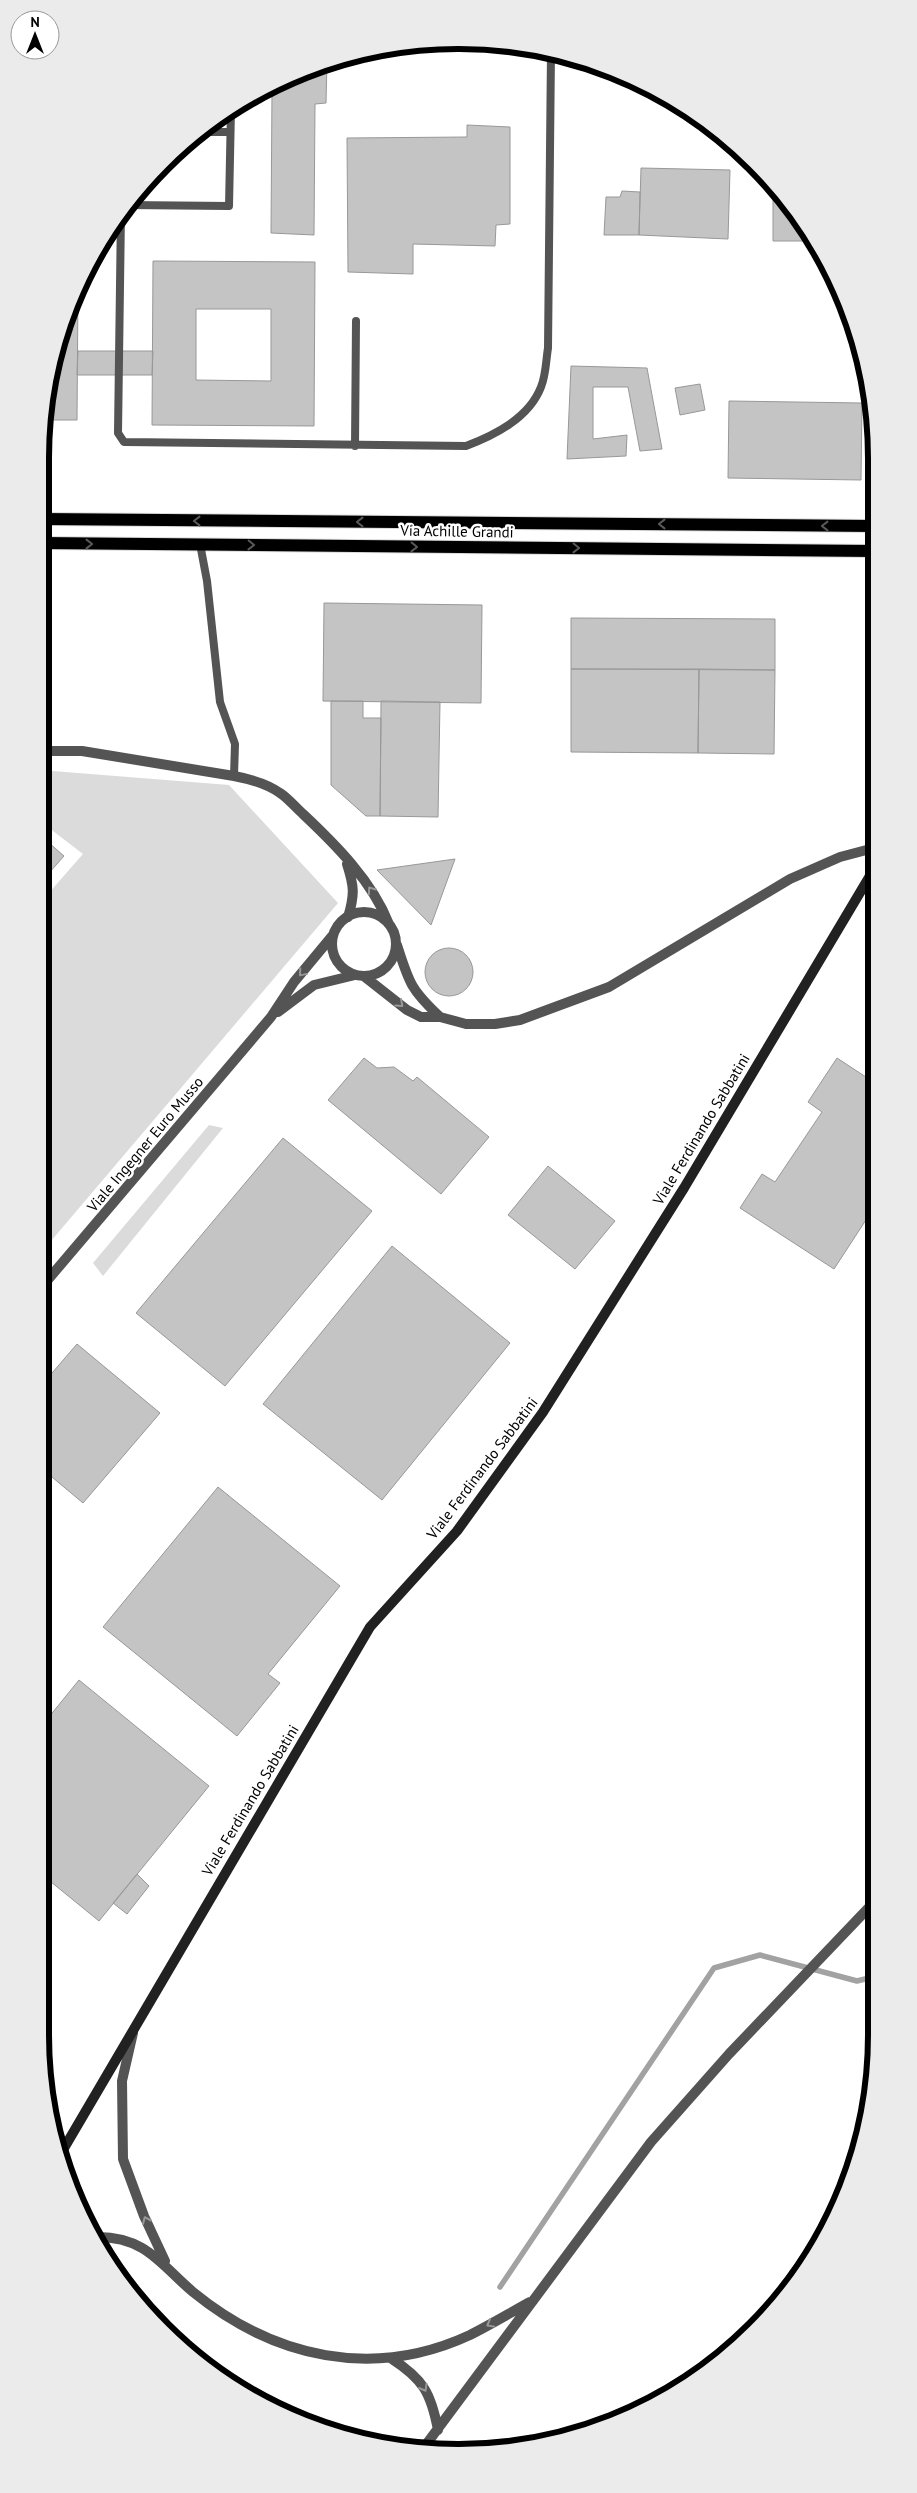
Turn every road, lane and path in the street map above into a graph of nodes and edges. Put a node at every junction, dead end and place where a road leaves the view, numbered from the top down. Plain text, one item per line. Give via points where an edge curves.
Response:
1 (551, 60) edge
2 (231, 118) edge
3 (210, 132) edge
4 (230, 132) junction
5 (136, 205) edge
6 (121, 227) edge
7 (356, 321) dead end
8 (355, 446) junction
9 (49, 519) edge
10 (868, 526) edge
11 (49, 543) edge
12 (200, 544) junction
13 (868, 551) edge
14 (49, 751) edge
15 (234, 776) junction
16 (868, 850) edge
17 (346, 860) junction
18 (868, 879) edge
19 (348, 917) junction
20 (390, 924) junction
21 (333, 935) junction
22 (396, 943) junction
23 (360, 976) junction
24 (271, 1017) junction
25 (440, 1017) junction
26 (49, 1278) edge
27 (868, 1908) edge
28 (134, 2028) junction
29 (65, 2147) edge
30 (103, 2237) edge
31 (166, 2264) junction
32 (532, 2300) junction
33 (392, 2359) junction
34 (438, 2430) junction
35 (428, 2443) edge

1 - 8 lane via 548,348 541,387 528,408 510,424 488,438 466,446
2 - 4 lane
3 - 4 lane
4 - 5 lane via 229,206
6 - 8 lane via 118,433 121,440 127,444
7 - 8 lane
10 -> 9 main road, Via Achille Grandi
11 -> 12 main road, Via Achille Grandi
12 -> 13 main road, Via Achille Grandi
12 - 15 lane via 220,702 235,744
14 - 15 street via 82,751
15 - 17 street via 254,780 280,793
16 - 25 street via 840,857 790,879 609,987 520,1020 466,1024
17 - 19 street via 354,900
20 -> 17 street via 368,884
18 - 28 street, Viale Ferdinando Sabbatini via 684,1188 543,1412 457,1531 370,1627
19 - 20 street via 366,912
19 - 21 street via 337,926
20 - 22 street
21 - 23 street via 334,956 346,971
21 -> 24 street via 294,982
22 - 23 street via 391,962 375,975
22 - 25 street via 414,992
23 - 24 street via 314,985
23 -> 25 street via 407,1010 422,1017
24 - 26 street, Viale Ingegner Euro Musso
27 - 32 street via 650,2142
28 - 29 street, Viale Ferdinando Sabbatini
31 -> 28 street via 123,2159 122,2081
30 - 31 street via 146,2249
31 - 33 street via 192,2290 251,2331 320,2354 355,2359
32 -> 33 street via 469,2335
32 - 34 street
33 -> 34 street via 422,2383 433,2405
34 - 35 street

